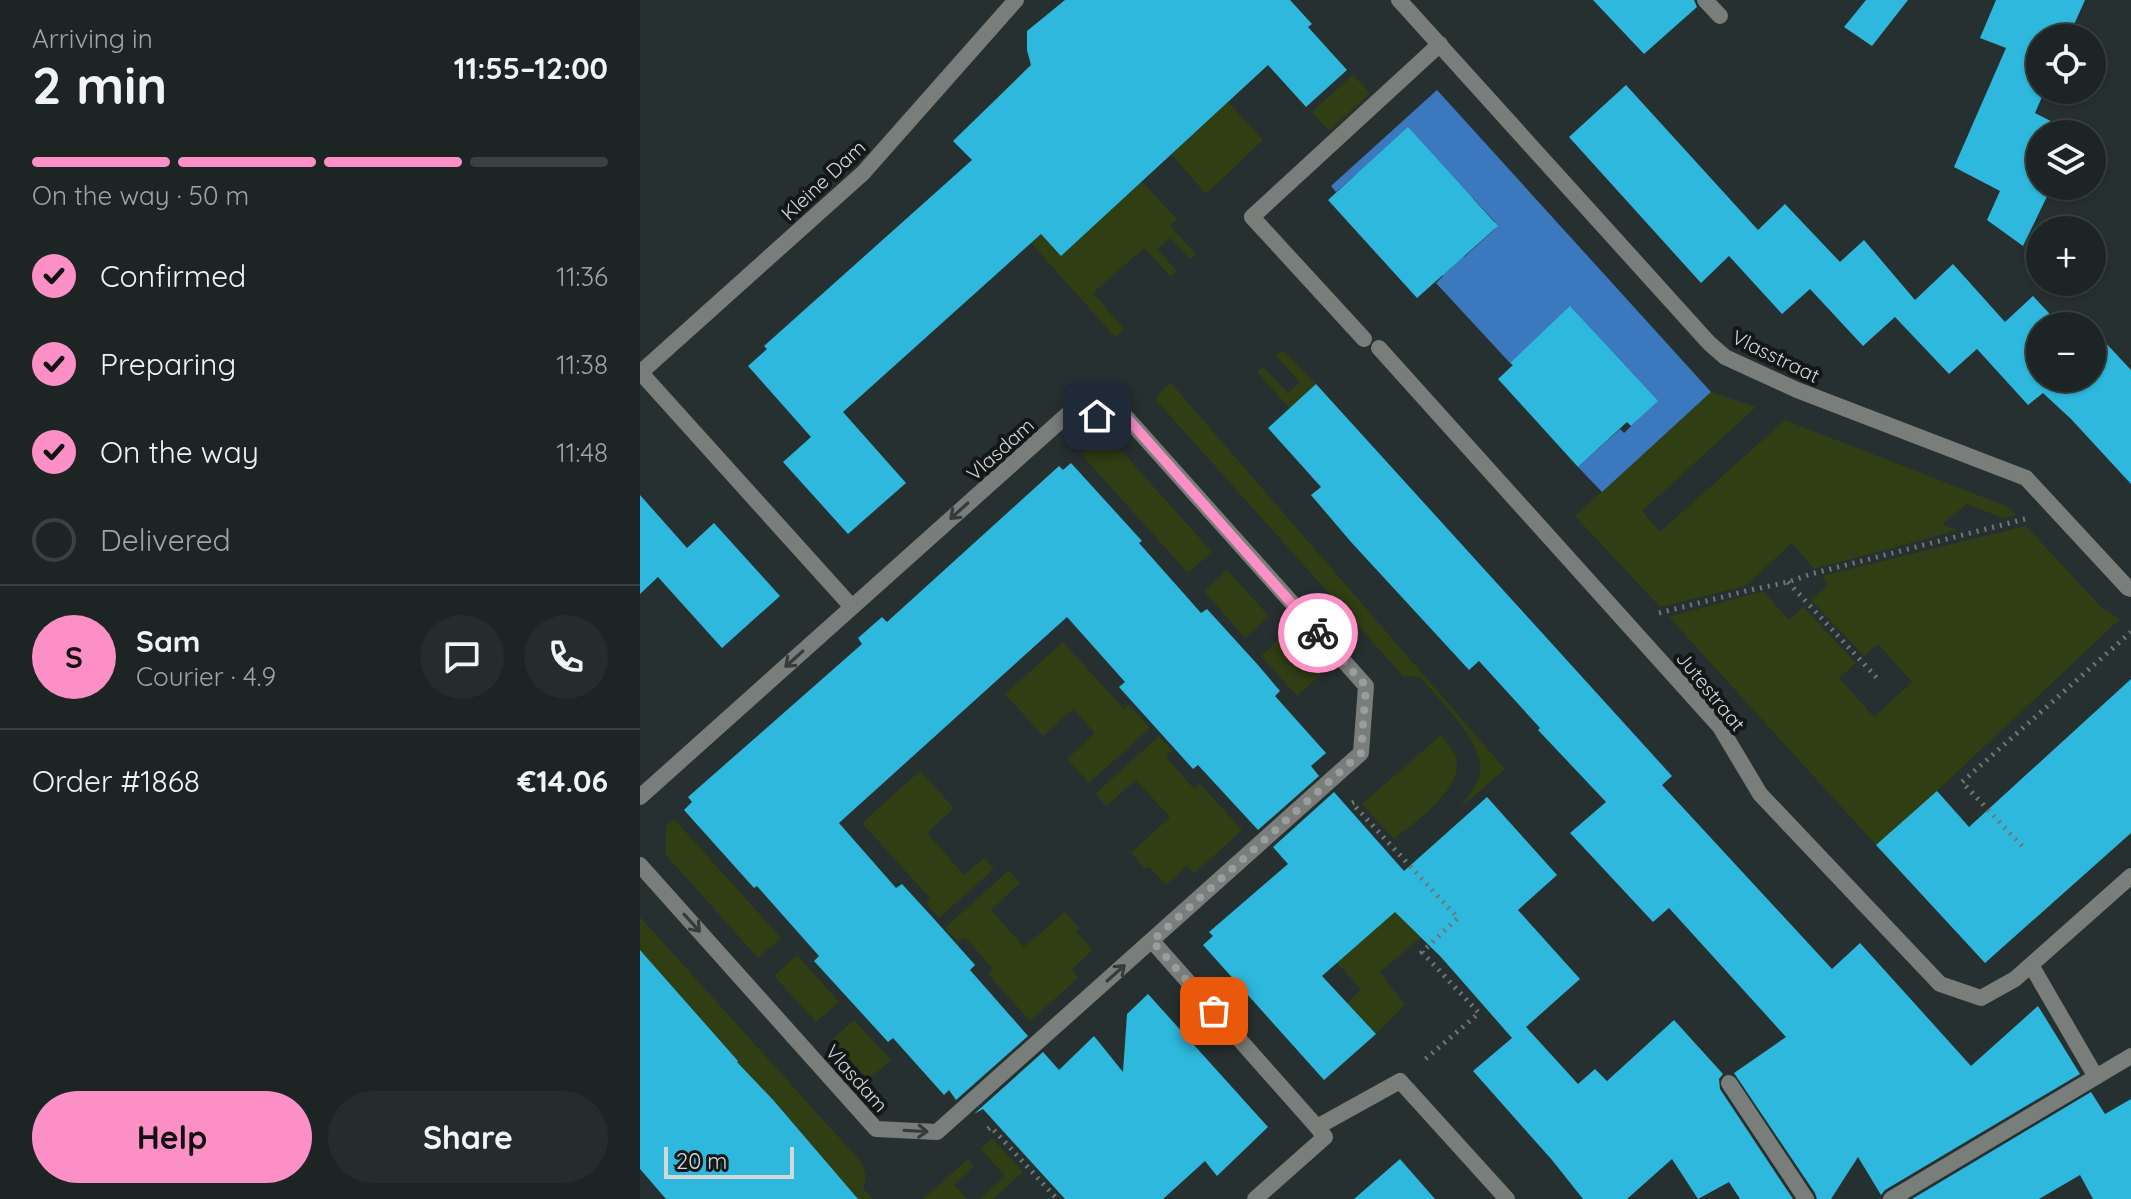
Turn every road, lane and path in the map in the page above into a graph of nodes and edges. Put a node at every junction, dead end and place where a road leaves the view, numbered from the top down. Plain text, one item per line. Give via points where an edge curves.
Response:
1 (1016, 0) edge
2 (1399, 0) edge
3 (1705, 0) edge
4 (1720, 16) dead end
5 (1440, 44) junction
6 (640, 373) edge
7 (2057, 511) junction
8 (1788, 582) junction
9 (2131, 589) edge
10 (852, 607) junction
11 (1626, 621) junction
12 (2131, 632) edge
13 (1877, 678) dead end
14 (1342, 770) junction
15 (640, 797) edge
16 (2022, 846) dead end
17 (640, 865) edge
18 (2131, 876) edge
19 (1152, 941) junction
20 (2031, 965) junction
21 (2131, 1056) edge
22 (2096, 1077) junction
23 (1400, 1081) junction
24 (1729, 1083) dead end
25 (957, 1114) junction
26 (1317, 1127) junction
27 (1057, 1199) edge
28 (1255, 1199) edge
29 (1507, 1199) edge
30 (1806, 1199) edge
31 (1891, 1199) edge

1 - 6 street, Kleine Dam via 863,173
2 - 5 street, Vlasstraat
3 - 4 street
5 - 7 street, Vlasstraat via 1725,357 2026,478
5 - 11 street, Jutestraat via 1252,217
6 - 10 street
7 - 8 path
7 - 9 street, Vlasstraat
8 - 11 path
8 - 13 path
14 -> 10 street, Vlasdam via 1361,753 1366,686 1127,418 1068,414
10 -> 15 street, Vlasdam
11 - 20 street, Jutestraat via 1720,727 1760,794 1940,984 1981,998
12 - 16 path via 1962,782
14 - 19 street, Vlasdam
14 - 23 path via 1364,793 1352,803 1458,918 1422,952 1479,1013
17 -> 25 street, Vlasdam via 876,1129 937,1132
18 - 20 street, Jutestraat
25 -> 19 street, Vlasdam
19 - 26 street
20 - 22 street
21 - 22 street
22 - 31 street
23 - 26 street
23 - 29 street
24 - 30 street
25 - 27 path via 980,1138 991,1127
26 - 28 street via 1325,1137

